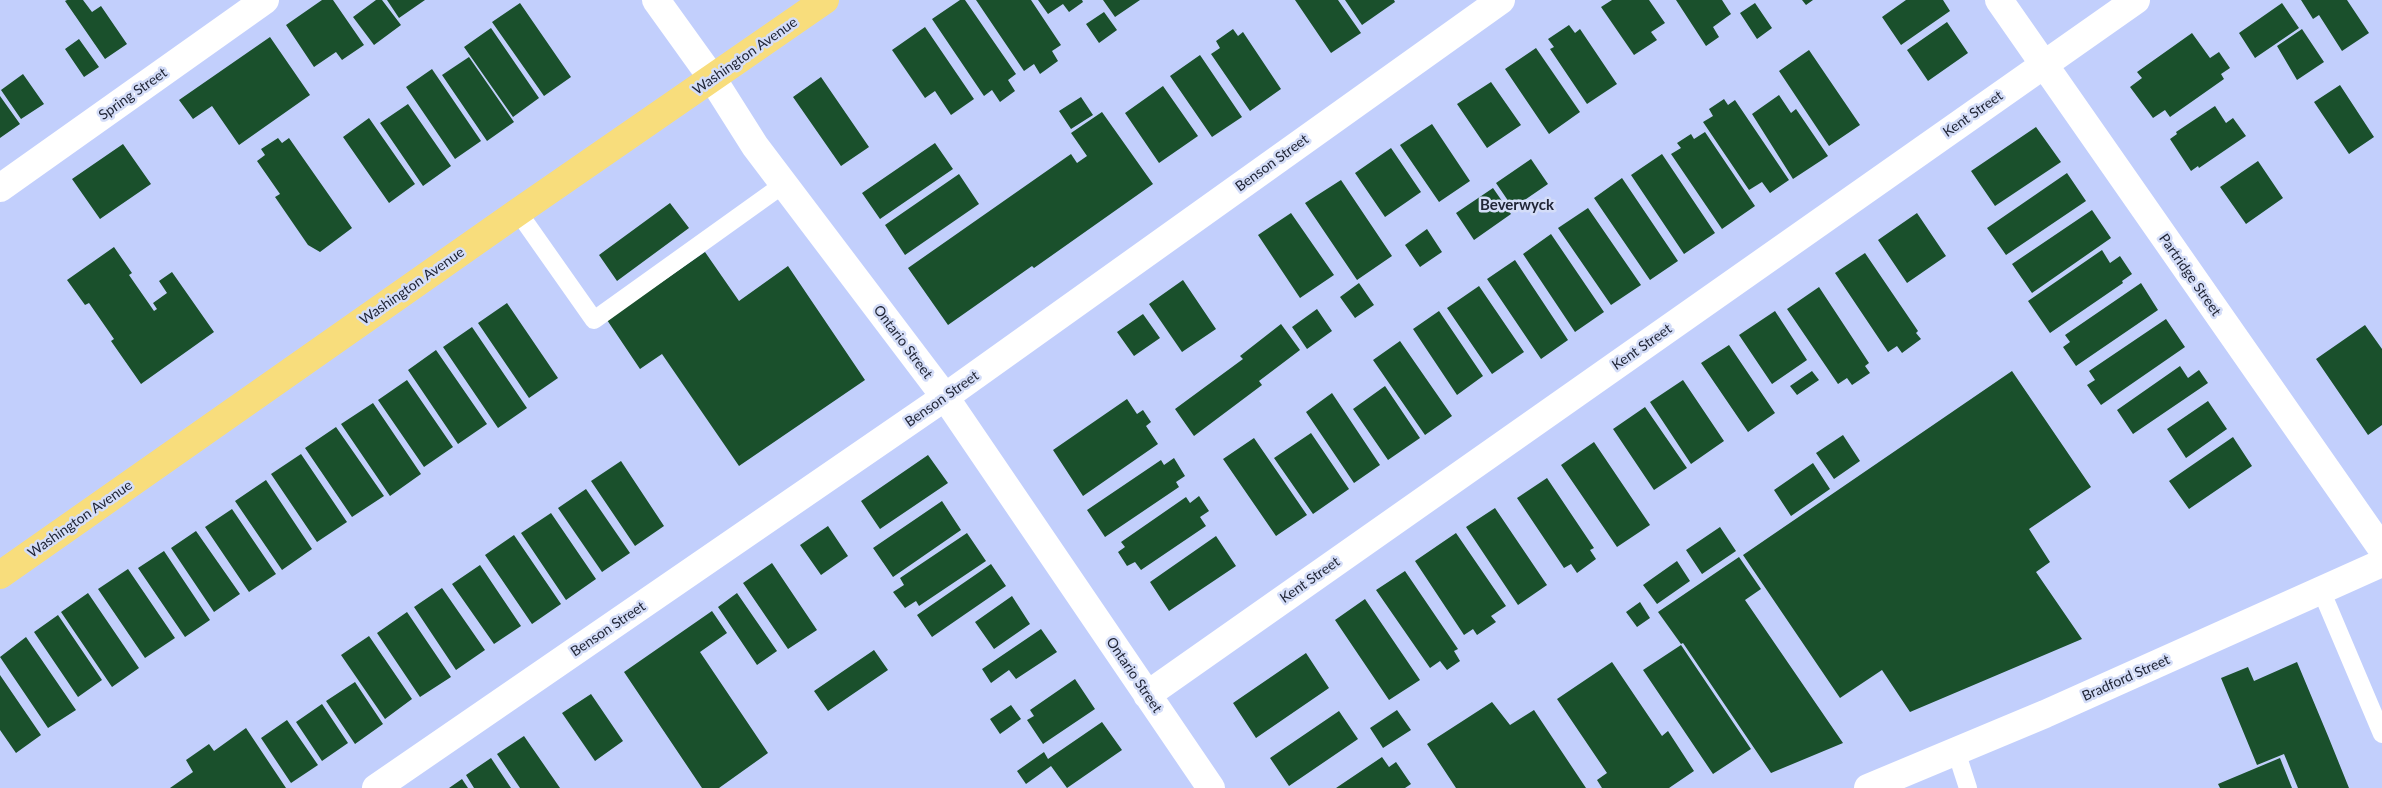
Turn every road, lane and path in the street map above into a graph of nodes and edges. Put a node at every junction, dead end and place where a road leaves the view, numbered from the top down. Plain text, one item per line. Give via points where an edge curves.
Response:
1 (265, 0) edge
2 (656, 0) edge
3 (825, 0) edge
4 (1501, 0) edge
5 (1999, 0) edge
6 (2136, 0) edge
7 (2043, 65) junction
8 (712, 78) junction
9 (784, 184) junction
10 (0, 188) edge
11 (518, 212) junction
12 (945, 397) junction
13 (2382, 549) edge
14 (2382, 563) edge
15 (0, 575) edge
16 (2321, 590) junction
17 (1147, 695) junction
18 (2382, 734) edge
19 (1956, 751) junction
20 (1200, 785) edge
21 (376, 788) edge
22 (1868, 788) edge
23 (1968, 788) edge

1 - 10 street, Spring Street
2 - 8 street, Ontario Street
3 - 8 main road, Washington Avenue
4 - 12 street, Benson Street
5 - 7 street, Partridge Street
6 - 7 street, Kent Street
7 - 13 street, Partridge Street
7 - 17 street, Kent Street
8 - 9 street, Ontario Street via 755,146
8 - 11 main road, Washington Avenue
9 - 11 lane via 594,320
9 - 12 street, Ontario Street
11 - 15 main road, Washington Avenue
12 - 17 street, Ontario Street
12 - 21 street, Benson Street
14 - 16 street, Bradford Street
16 - 18 lane
16 - 19 street, Bradford Street
17 - 20 street, Ontario Street
19 - 22 street, Bradford Street
19 - 23 lane

